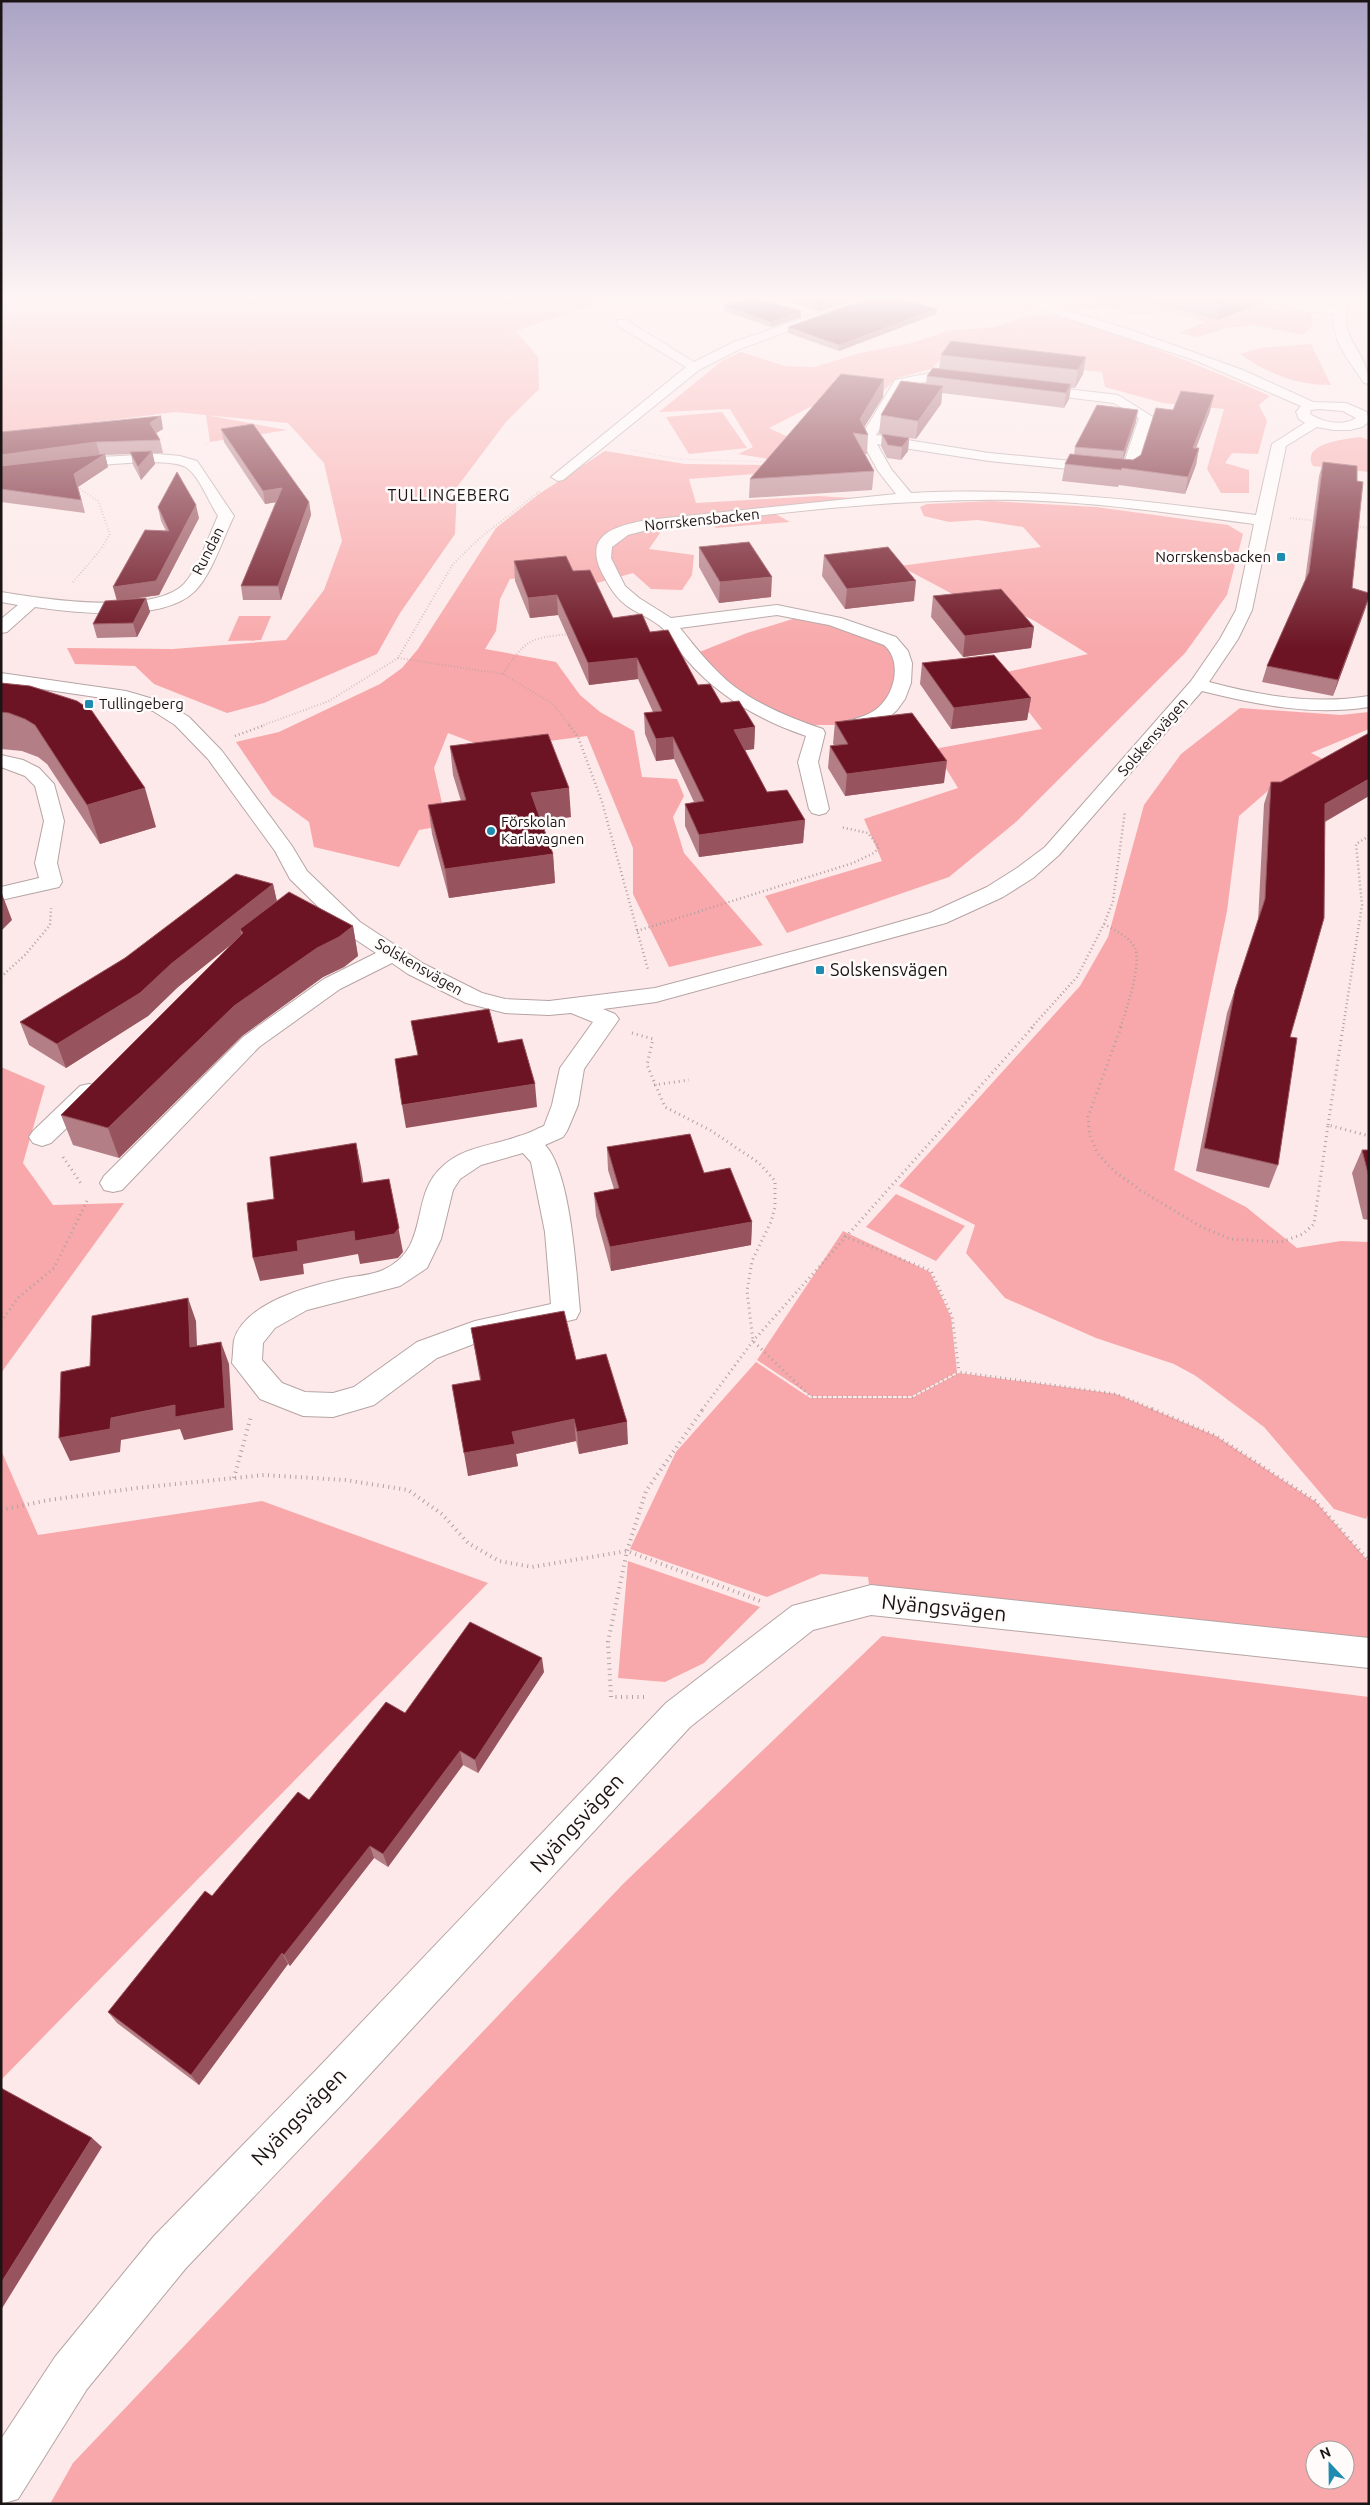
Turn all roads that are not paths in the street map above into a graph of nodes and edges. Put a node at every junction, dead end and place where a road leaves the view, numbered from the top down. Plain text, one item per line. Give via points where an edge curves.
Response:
1 (635, 415) edge
2 (880, 415) edge
3 (1143, 415) edge
4 (1313, 415) edge
5 (1316, 415) edge
6 (1363, 426) edge
7 (866, 438) junction
8 (1, 474) edge
9 (558, 477) road end
10 (908, 499) junction
11 (1263, 521) junction
12 (1, 597) edge
13 (31, 602) junction
14 (668, 624) junction
15 (1, 628) edge
16 (1, 678) edge
17 (1198, 684) junction
18 (1369, 701) edge
19 (816, 734) junction
20 (1, 761) edge
21 (819, 809) road end
22 (1, 894) edge
23 (322, 897) junction
24 (300, 907) edge
25 (394, 954) junction
26 (576, 1006) junction
27 (103, 1078) edge
28 (42, 1137) dead end
29 (528, 1143) junction
30 (113, 1183) road end
31 (1369, 1653) edge
32 (1, 2482) edge

1 - 9 street
2 - 7 street
3 - 7 street via 1146,417 1129,471 989,457
4 - 11 street, Solskensvägen via 1278,444
5 - 6 street via 1337,426
7 - 10 street via 885,471
8 - 13 street, Rundan via 150,458 179,460 192,464 226,516 189,588 176,597 149,606 130,607
10 - 11 street, Norrskensbacken via 1050,496
10 - 14 street, Norrskensbacken via 663,522 633,528 612,538 604,546 603,558 618,588 633,602
11 - 17 street, Solskensvägen via 1244,610 1229,639
12 - 13 street, Rundan
13 - 15 street
14 - 19 street, Norrskensbacken via 692,655 729,691 783,722
14 - 19 street via 778,610 856,628 891,641 901,653 905,666 900,689 886,714 871,722
16 - 23 street, Solskensvägen via 126,696 160,708 182,721 206,746 285,850 298,874
17 - 18 street via 1296,706
17 - 26 street, Solskensvägen via 1052,851 995,892 938,918 656,996
19 - 21 street via 808,762
20 - 22 street via 32,772 44,784 54,821 46,863 51,882
23 - 24 street
23 - 25 street, Solskensvägen via 352,928
25 - 26 street, Solskensvägen via 416,969 474,998 505,1006
25 - 30 street via 332,984 251,1042
26 - 29 street via 607,1020 572,1068 565,1105 554,1130
27 - 28 street
29 - 29 street via 472,1158 451,1173 440,1188 427,1239 417,1261 390,1279 297,1302 265,1320 249,1340 247,1363 271,1391 302,1404 333,1405 363,1397 426,1350 475,1332 566,1310 559,1232 543,1159
31 - 32 street, Nyängsvägen via 871,1600 804,1617 678,1715 340,2076 170,2252 71,2373

